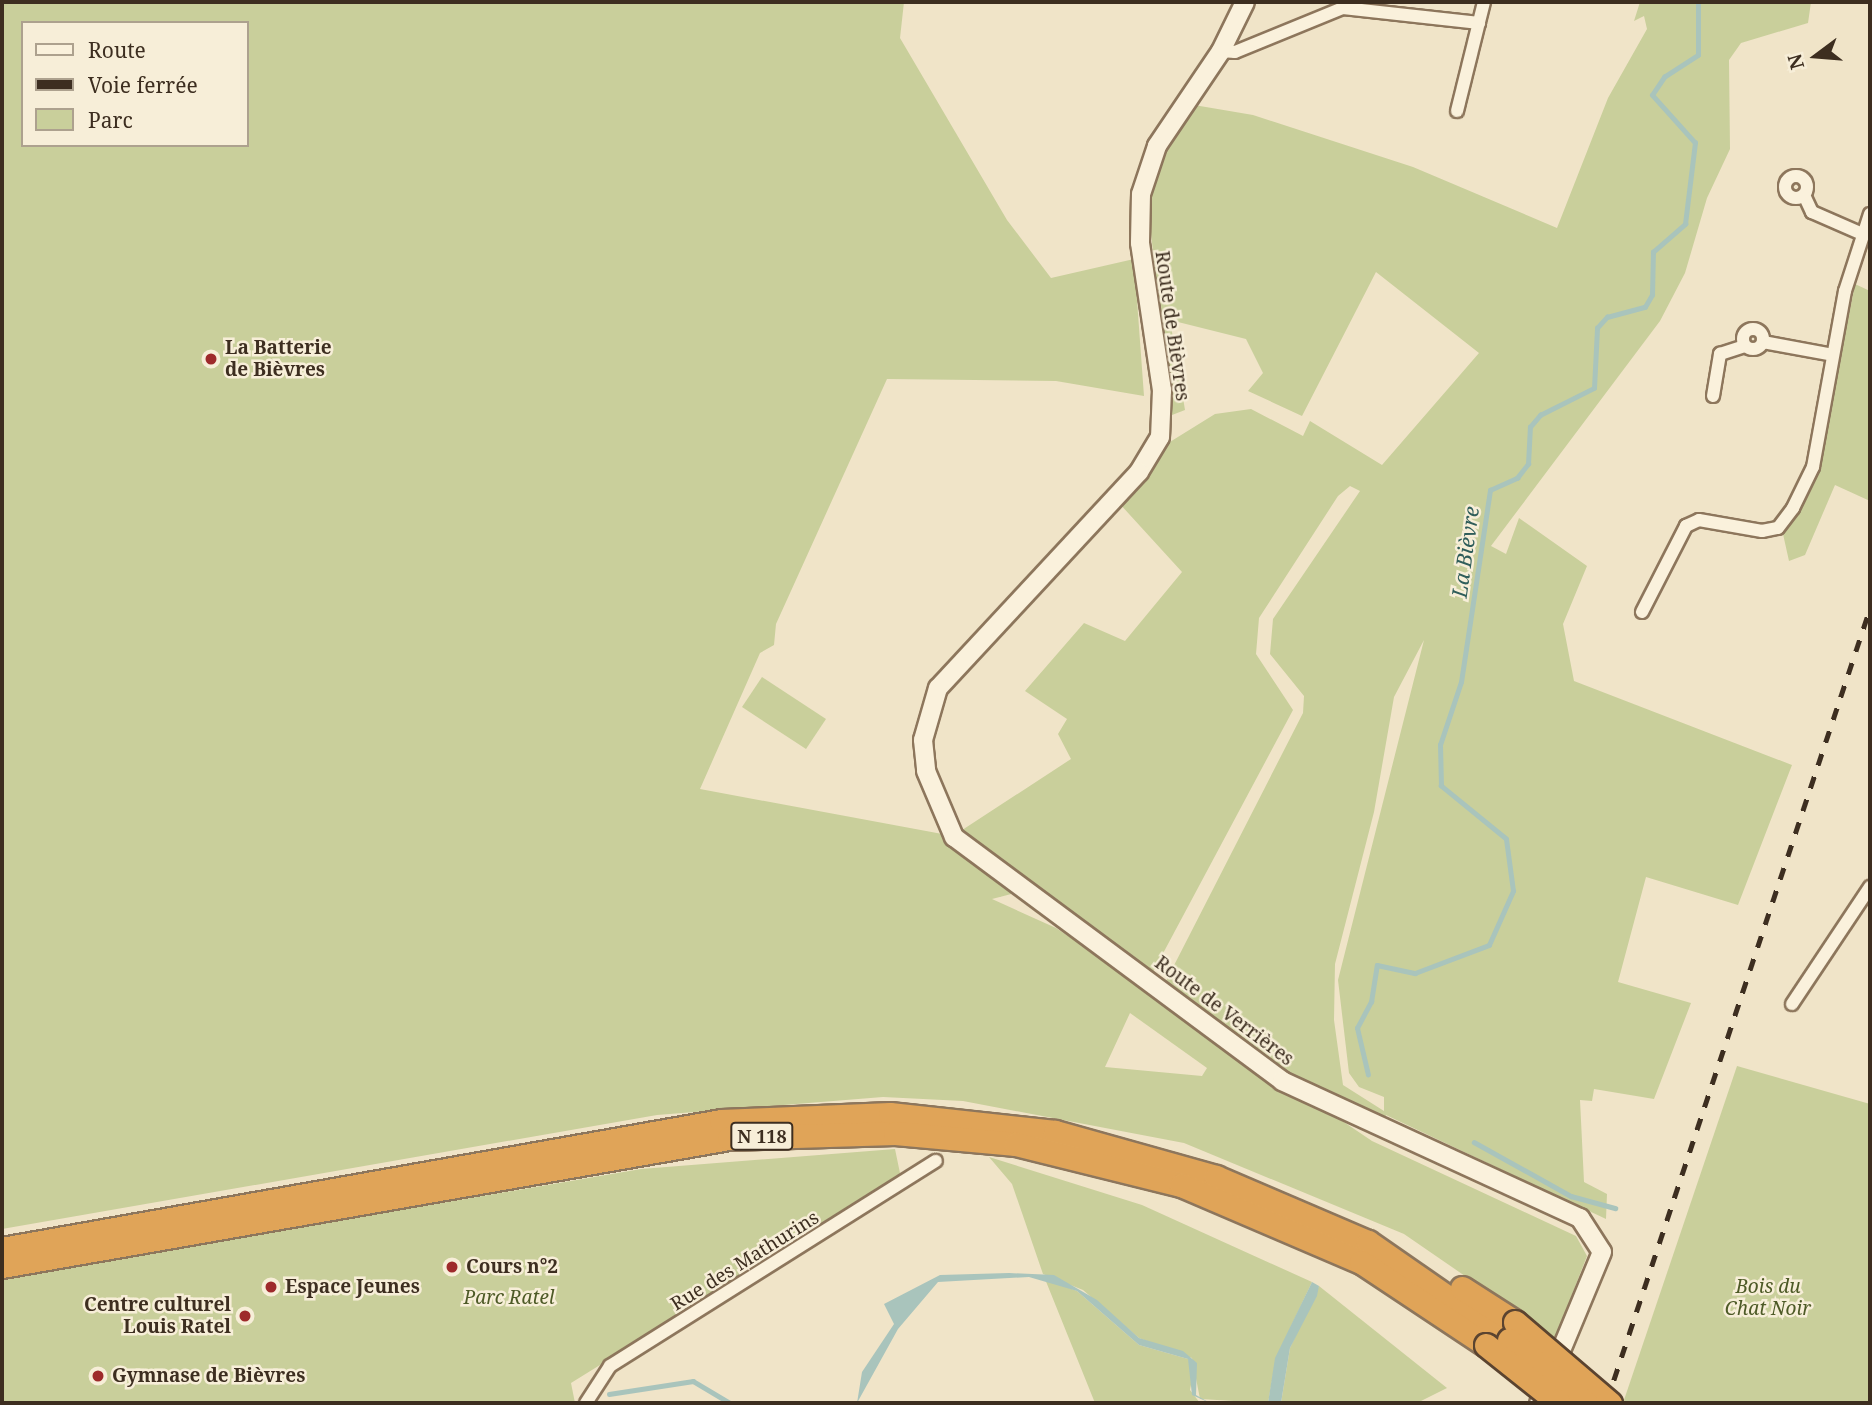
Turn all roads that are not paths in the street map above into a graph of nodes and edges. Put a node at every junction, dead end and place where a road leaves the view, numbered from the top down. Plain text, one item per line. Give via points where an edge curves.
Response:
1 (1245, 2) edge
2 (1484, 2) edge
3 (1479, 23) junction
4 (1221, 51) junction
5 (1457, 111) dead end
6 (1804, 195) dead end
7 (1870, 214) edge
8 (1862, 234) junction
9 (1833, 355) junction
10 (1713, 397) dead end
11 (1642, 612) dead end
12 (938, 804) joint
13 (1870, 887) edge
14 (1792, 1004) dead end
15 (936, 1161) dead end
16 (2, 1248) edge
17 (2, 1266) edge
18 (1512, 1331) junction
19 (586, 1403) edge
20 (1538, 1403) edge
21 (1559, 1403) edge
22 (1586, 1403) edge
23 (1610, 1403) edge

1 - 4 street, Route de Bièvres
2 - 3 street
3 - 4 street via 1343,8 1235,52
3 - 5 street
4 - 12 street, Route de Bièvres via 1157,146 1138,213 1162,390 1160,437 1139,472 938,688 923,740
6 - 8 street via 1812,212
7 - 8 street
8 - 9 street
9 - 10 street via 1763,342 1754,350 1745,346 1720,354
9 - 11 street via 1813,467 1793,508 1778,528 1762,531 1699,520 1686,526
12 - 20 street, Route de Verrières via 954,837 1282,1081 1580,1218 1597,1236 1602,1252
13 - 14 street
15 - 19 street, Rue des Mathurins via 610,1366
16 - 18 highway, N 118 via 722,1121 890,1114 999,1122 1136,1152 1216,1177 1355,1237 1428,1281 1451,1280
17 - 21 highway, N 118, bridge via 729,1138 895,1133 1016,1144 1207,1194 1362,1262 1486,1345
18 - 22 highway, bridge
18 - 23 highway, bridge

